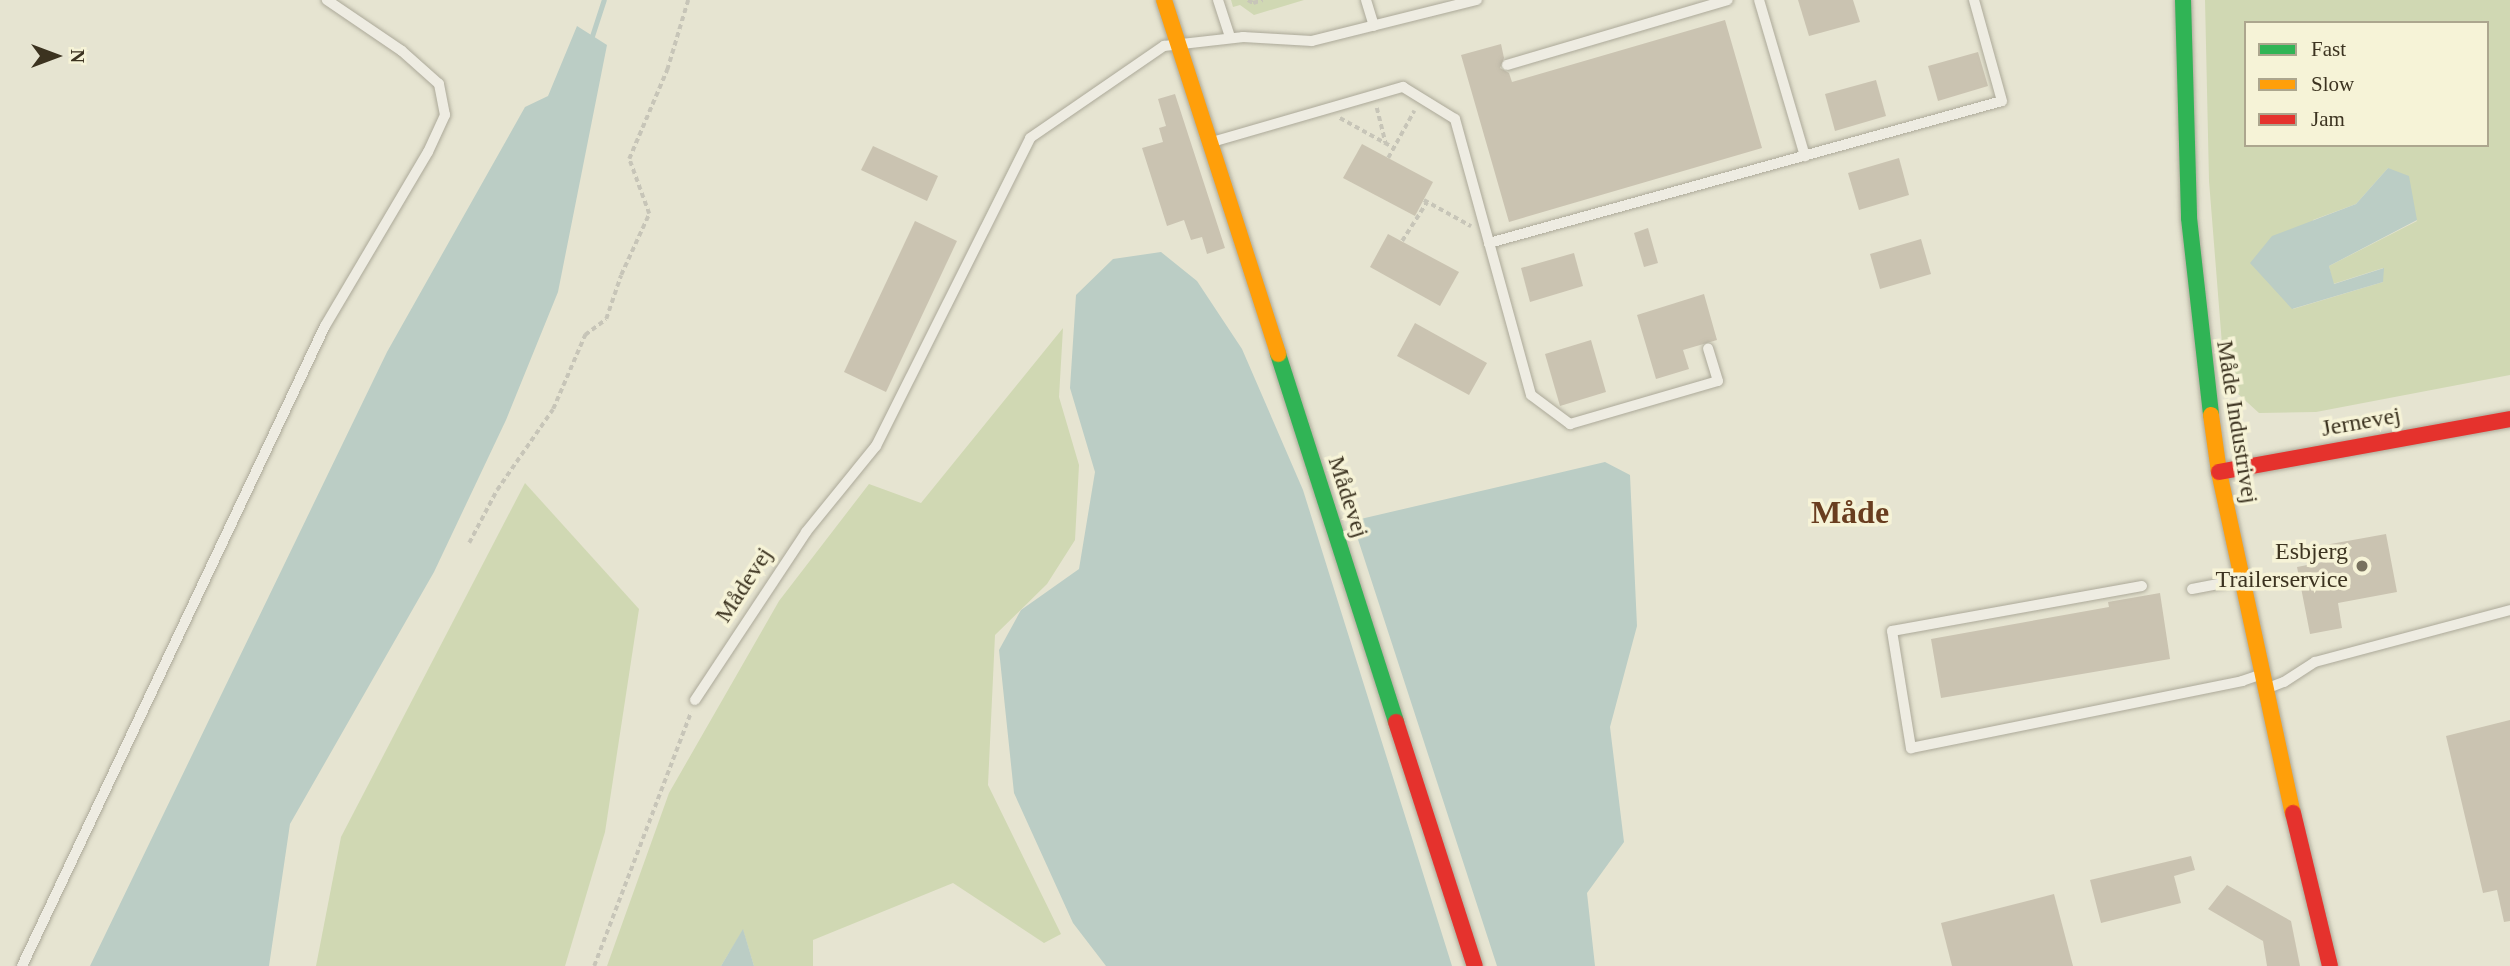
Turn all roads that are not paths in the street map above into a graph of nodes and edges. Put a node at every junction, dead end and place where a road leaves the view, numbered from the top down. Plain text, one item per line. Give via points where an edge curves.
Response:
1 (327, 0) edge
2 (1164, 0) edge
3 (1218, 0) edge
4 (1366, 0) edge
5 (1477, 0) edge
6 (1728, 0) edge
7 (1759, 0) edge
8 (1974, 0) edge
9 (2183, 0) edge
10 (1374, 26) junction
11 (1230, 38) junction
12 (1178, 42) junction
13 (1507, 65) dead end
14 (1210, 142) junction
15 (1805, 156) junction
16 (1488, 239) junction
17 (1708, 349) dead end
18 (2510, 419) edge
19 (2220, 472) junction
20 (2242, 579) junction
21 (2142, 586) dead end
22 (2192, 589) dead end
23 (2510, 610) edge
24 (2263, 681) junction
25 (695, 700) road end
26 (22, 966) edge
27 (1475, 966) edge
28 (2330, 966) edge

1 - 26 lane via 402,51 439,84 445,115 428,152 325,326
2 - 12 street, Mådevej
3 - 11 lane
4 - 10 lane
5 - 10 lane
6 - 13 lane
7 - 15 lane
8 - 15 lane via 2002,101
9 - 19 street, Måde Industrivej via 2189,218
10 - 11 lane via 1312,41
11 - 12 lane
12 - 14 street, Mådevej
12 - 25 lane, Mådevej via 1164,46 1030,138 876,446 806,532
14 - 16 lane via 1403,87 1455,119
14 - 27 street, Mådevej
15 - 16 lane
16 - 17 lane via 1531,396 1570,424 1718,381
18 - 19 street, Jernevej
19 - 20 street, Måde Industrivej
20 - 22 lane
20 - 24 street, Måde Industrivej
21 - 24 lane via 1892,631 1912,748 2242,681
23 - 24 lane via 2315,662 2284,682
24 - 28 street, Måde Industrivej

